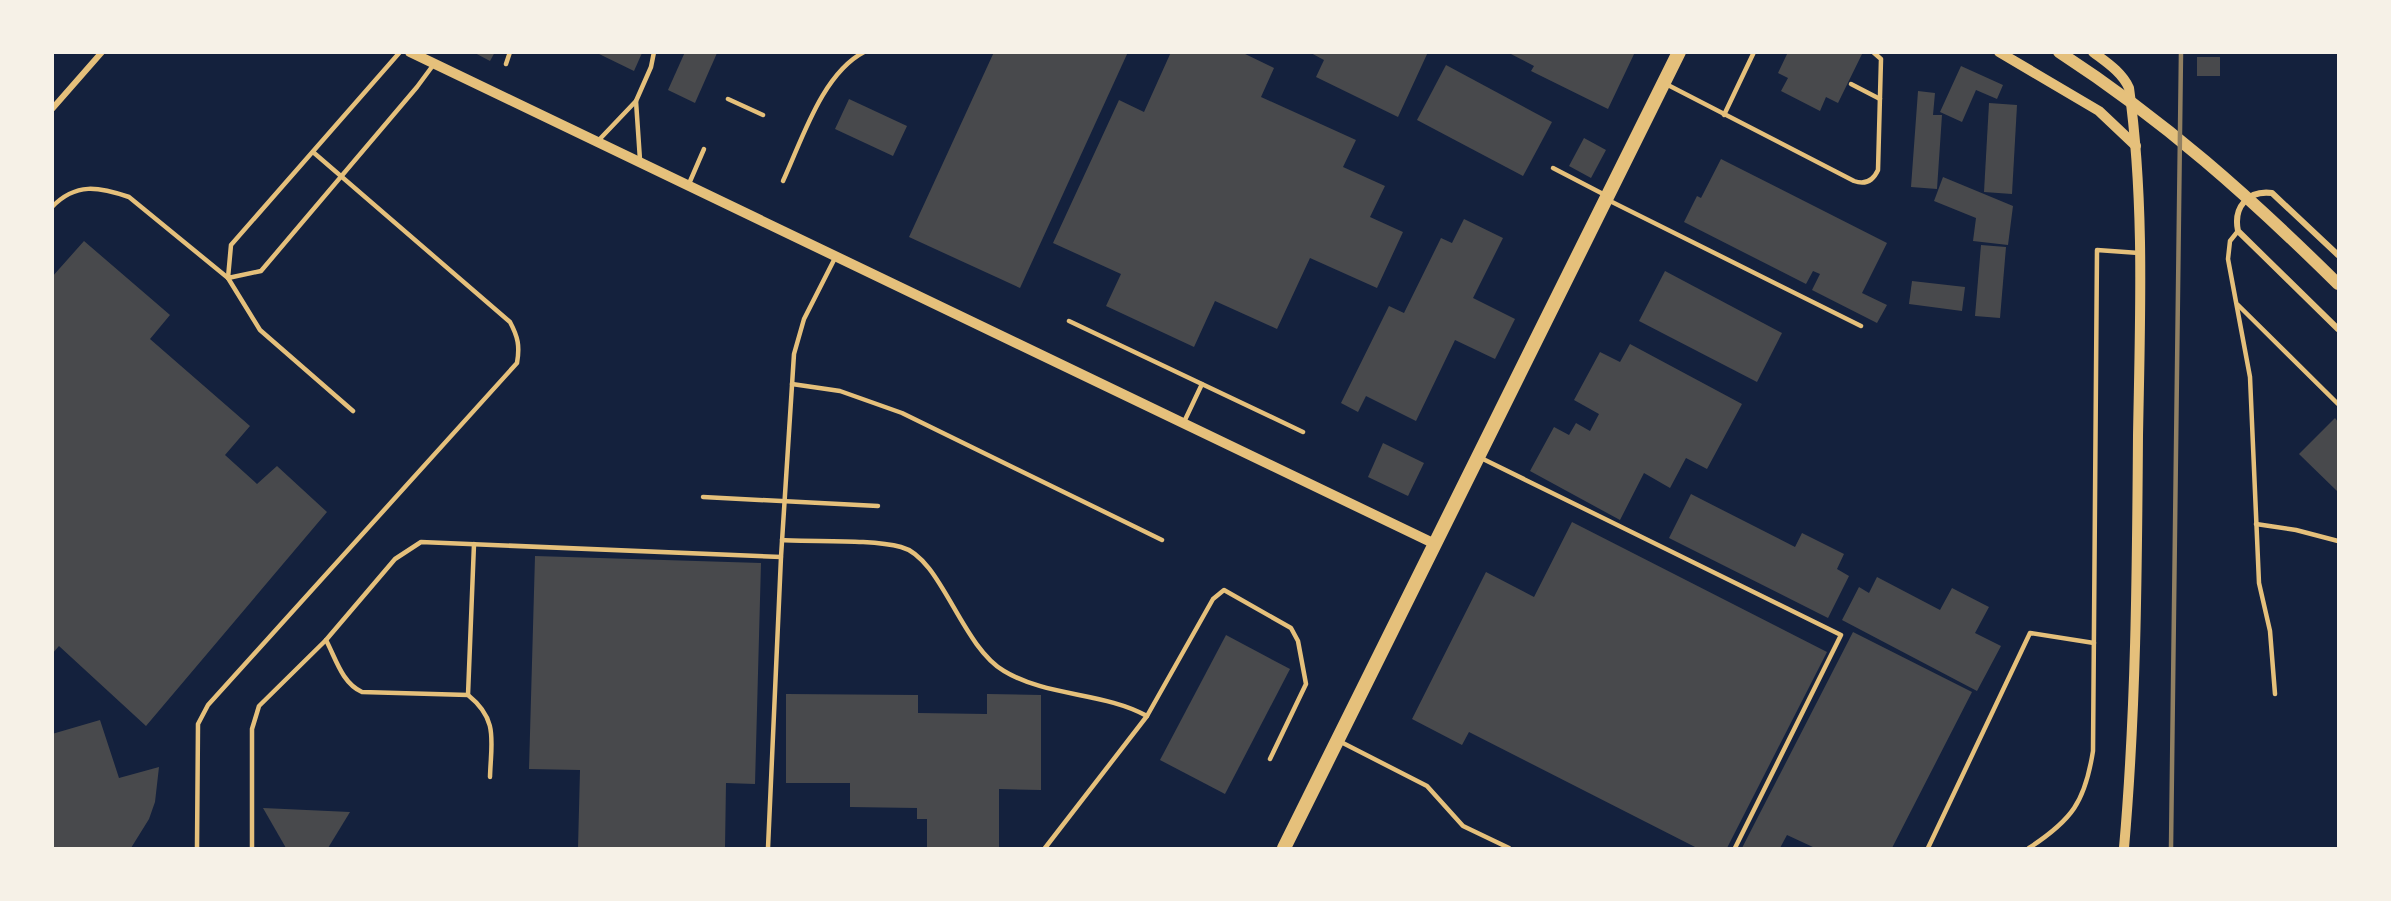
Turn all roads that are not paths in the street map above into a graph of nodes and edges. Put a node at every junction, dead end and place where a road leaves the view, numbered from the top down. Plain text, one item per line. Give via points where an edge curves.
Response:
1 (102, 52) edge
2 (400, 52) edge
3 (410, 52) edge
4 (510, 52) edge
5 (654, 52) edge
6 (864, 52) edge
7 (1678, 52) edge
8 (1754, 52) edge
9 (1874, 52) edge
10 (1999, 52) edge
11 (2059, 52) edge
12 (2093, 52) edge
13 (434, 64) junction
14 (506, 64) dead end
15 (1664, 82) junction
16 (1851, 84) dead end
17 (728, 99) dead end
18 (1880, 99) junction
19 (636, 101) junction
20 (52, 110) edge
21 (763, 115) dead end
22 (1725, 115) junction
23 (597, 142) junction
24 (2136, 147) junction
25 (704, 149) dead end
26 (314, 152) junction
27 (640, 163) junction
28 (1553, 168) dead end
29 (341, 176) junction
30 (783, 181) dead end
31 (688, 186) junction
32 (1607, 198) junction
33 (52, 207) edge
34 (2238, 231) junction
35 (2139, 253) junction
36 (2338, 255) edge
37 (836, 257) junction
38 (228, 278) junction
39 (2338, 284) edge
40 (2238, 305) junction
41 (1069, 321) dead end
42 (1861, 326) dead end
43 (2338, 329) edge
44 (792, 384) junction
45 (1202, 384) junction
46 (2338, 404) edge
47 (353, 411) dead end
48 (1183, 424) junction
49 (1303, 432) dead end
50 (1479, 456) junction
51 (703, 497) dead end
52 (784, 503) junction
53 (878, 506) dead end
54 (2256, 524) junction
55 (782, 540) junction
56 (1162, 540) dead end
57 (2338, 541) edge
58 (474, 544) junction
59 (1435, 544) junction
60 (781, 557) junction
61 (326, 640) junction
62 (2094, 643) junction
63 (2275, 694) dead end
64 (468, 695) junction
65 (1148, 716) junction
66 (1339, 741) junction
67 (1270, 759) dead end
68 (490, 777) dead end
69 (197, 849) edge
70 (252, 849) edge
71 (768, 849) edge
72 (1044, 849) edge
73 (1286, 849) edge
74 (1509, 849) edge
75 (1735, 849) edge
76 (1928, 849) edge
77 (2029, 849) edge
78 (2124, 849) edge

1 - 20 street
2 - 26 lane
3 - 13 street
4 - 14 lane
5 - 19 lane
6 - 30 lane via 831,81
7 - 15 main road
8 - 22 lane
9 - 18 lane via 1881,60
10 - 24 street via 2099,111
11 - 39 main road via 2199,153
12 - 24 street via 2126,80
13 - 23 street
13 - 29 lane
15 - 22 lane
15 - 32 main road
16 - 18 lane
17 - 21 lane
18 - 22 lane via 1878,170 1873,179 1863,183
19 - 23 lane
19 - 27 lane
23 - 27 street
24 - 35 street
25 - 31 lane
26 - 29 lane
26 - 38 lane via 231,245
27 - 31 street
28 - 32 lane
29 - 38 lane via 261,271
29 - 69 lane via 510,322 520,349 516,363 208,705 198,724
31 - 37 street
32 - 42 lane
32 - 50 main road
33 - 38 lane via 77,189 110,190 129,197
34 - 36 street via 2237,214 2245,200 2258,193 2272,193
34 - 40 lane via 2230,241 2228,259
34 - 43 street
35 - 62 lane via 2097,250
35 - 78 street via 2136,616
37 - 44 lane via 804,319 794,354
37 - 48 street
38 - 47 lane via 260,330
40 - 46 lane
40 - 54 lane via 2250,377
41 - 45 lane
44 - 52 lane
44 - 56 lane via 840,391 897,411
45 - 48 lane
45 - 49 lane
48 - 59 street
50 - 59 main road
50 - 75 lane via 1841,635
51 - 52 lane
52 - 53 lane
52 - 55 lane
54 - 57 lane
54 - 63 lane via 2259,583 2270,632
55 - 60 lane
55 - 65 lane via 884,544 912,551 930,570 978,649 1004,672 1043,686 1128,706
58 - 60 lane
58 - 61 lane via 421,542 395,560
58 - 64 lane
59 - 66 main road
60 - 71 lane
61 - 64 lane via 346,680 362,692
61 - 70 lane via 259,706 252,729
62 - 76 lane via 2030,633
62 - 77 lane via 2093,751 2088,783 2058,829
64 - 68 lane via 486,712 492,725
65 - 67 lane via 1213,598 1224,590 1291,628 1298,641 1306,684
65 - 72 lane
66 - 73 main road
66 - 74 lane via 1427,786 1463,826

